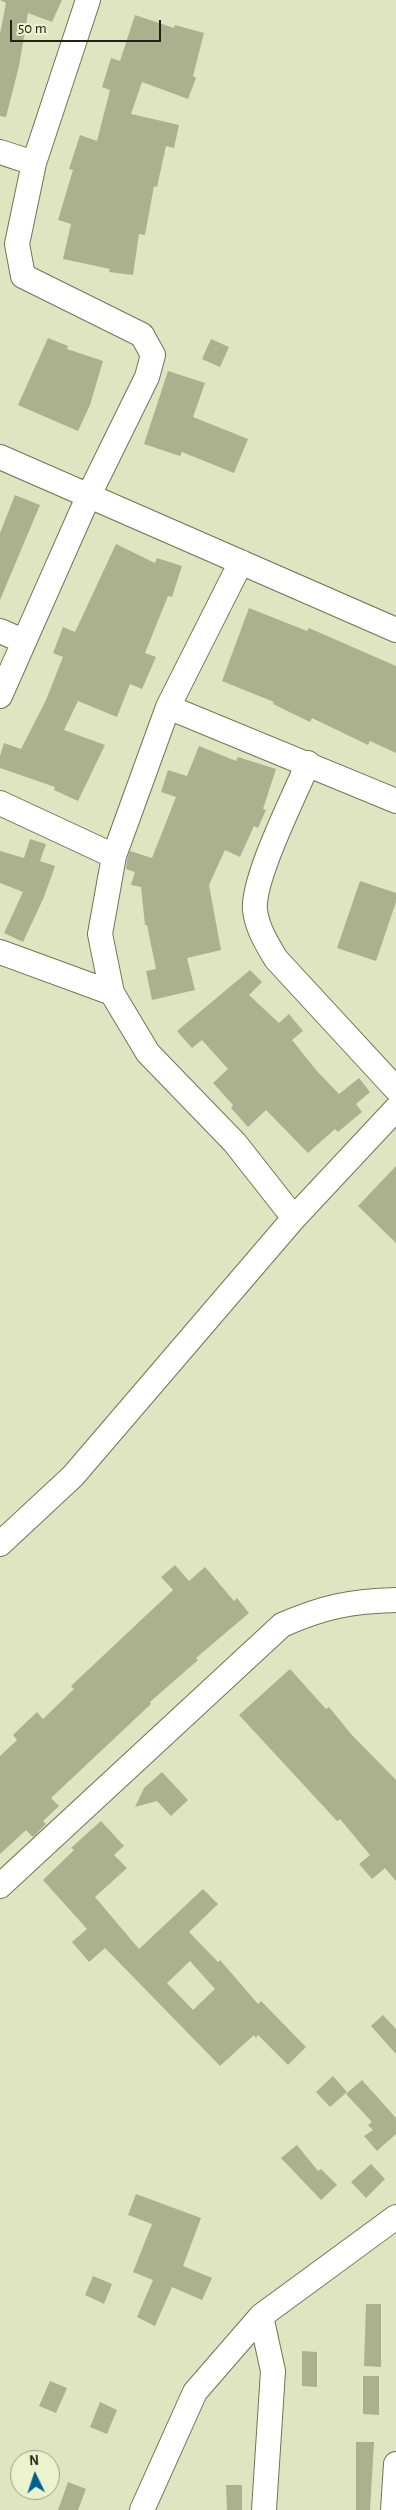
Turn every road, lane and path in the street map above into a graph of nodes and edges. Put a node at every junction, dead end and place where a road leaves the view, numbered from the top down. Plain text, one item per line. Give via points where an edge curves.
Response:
1 (88, 0) edge
2 (0, 152) edge
3 (34, 163) junction
4 (0, 457) edge
5 (89, 495) junction
6 (241, 562) junction
7 (396, 630) edge
8 (0, 631) edge
9 (23, 641) junction
10 (0, 696) edge
11 (168, 707) junction
12 (308, 763) junction
13 (396, 801) edge
14 (0, 804) edge
15 (114, 856) junction
16 (0, 952) edge
17 (112, 993) junction
18 (396, 1089) edge
19 (396, 1109) edge
20 (294, 1218) junction
21 (0, 1544) edge
22 (396, 1600) edge
23 (0, 1886) edge
24 (396, 2217) edge
25 (373, 2236) junction
26 (396, 2237) edge
27 (261, 2316) junction
28 (396, 2464) edge
29 (142, 2510) edge
30 (264, 2510) edge
31 (392, 2510) edge

1 - 3 street
2 - 3 street
3 - 5 street via 17,244 23,276 142,335 153,355 147,378
4 - 5 street
5 - 6 street
5 - 9 street
6 - 7 street
6 - 11 street
8 - 9 street
9 - 10 street
11 - 12 street
11 - 15 street
12 - 13 street
12 - 18 street via 259,880 255,910 263,936 276,959
14 - 15 street
15 - 17 street via 100,934
16 - 17 street
17 - 20 street via 148,1052 235,1143
19 - 20 street
20 - 21 street via 73,1476
22 - 23 street via 349,1602 323,1608 282,1625
24 - 25 street
25 - 26 street
25 - 27 street
27 - 29 street via 195,2392
27 - 30 street via 273,2371
28 - 31 street

